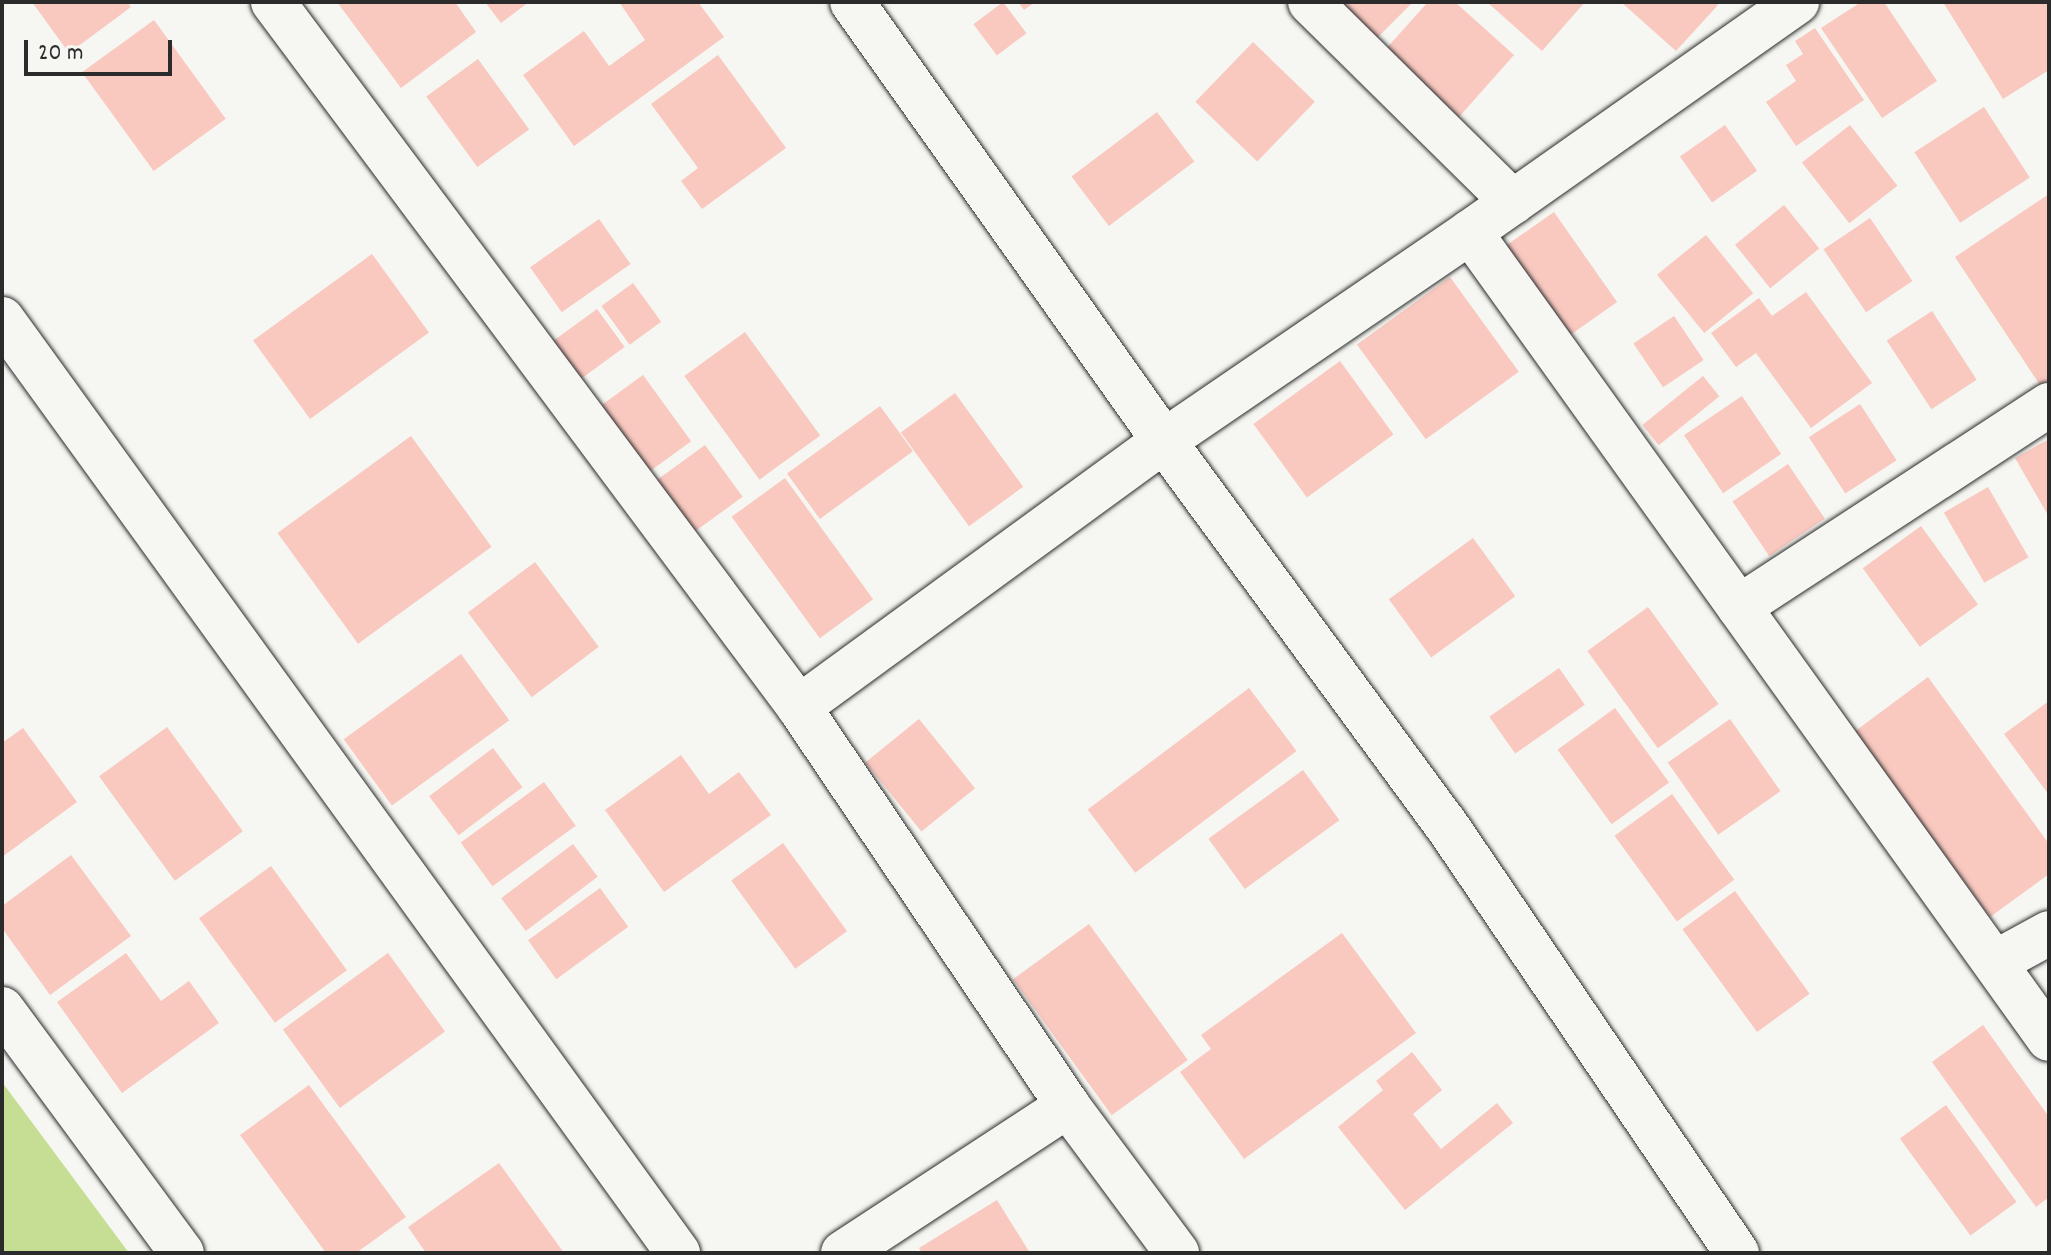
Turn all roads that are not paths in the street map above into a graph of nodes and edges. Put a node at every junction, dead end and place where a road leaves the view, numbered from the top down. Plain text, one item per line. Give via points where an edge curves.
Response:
1 (273, 2) edge
2 (852, 2) edge
3 (1310, 2) edge
4 (1797, 2) edge
5 (1513, 202) junction
6 (1470, 232) junction
7 (2, 319) edge
8 (2049, 405) edge
9 (1164, 441) junction
10 (1739, 607) junction
11 (799, 707) junction
12 (2049, 933) edge
13 (1996, 962) junction
14 (2, 1009) edge
15 (2049, 1039) edge
16 (1068, 1106) junction
17 (182, 1253) edge
18 (678, 1253) edge
19 (843, 1253) edge
20 (1177, 1253) edge
21 (1737, 1253) edge

1 - 11 street
2 - 9 street
3 - 5 street
4 - 5 street
5 - 6 street
6 - 9 street
6 - 10 street
7 - 18 street
8 - 10 street
9 - 11 street
9 - 21 street via 1445,823
10 - 13 street
11 - 16 street
12 - 13 street
13 - 15 street
14 - 17 street
16 - 19 street
16 - 20 street

